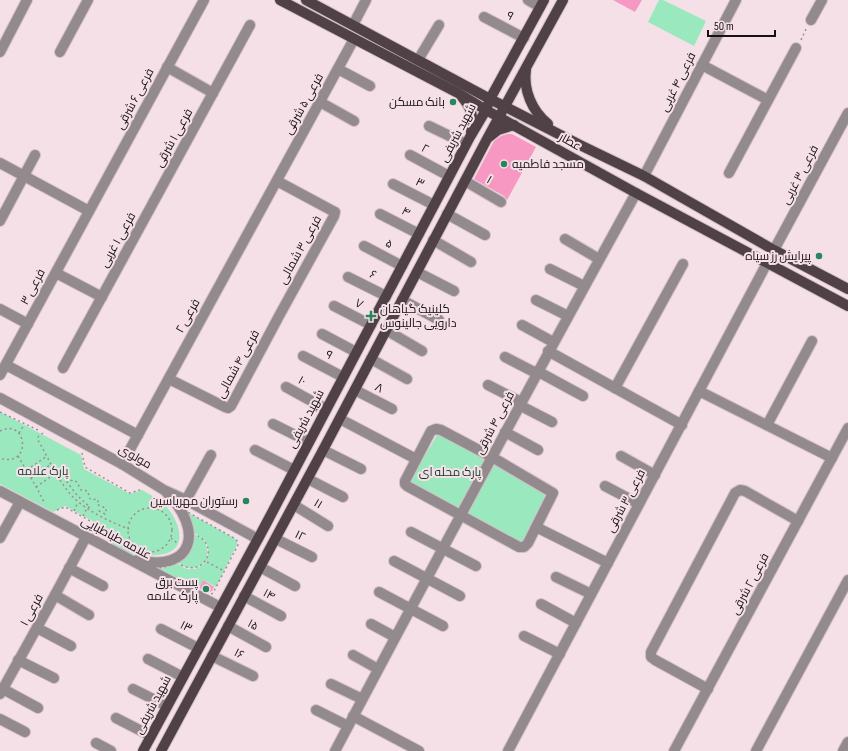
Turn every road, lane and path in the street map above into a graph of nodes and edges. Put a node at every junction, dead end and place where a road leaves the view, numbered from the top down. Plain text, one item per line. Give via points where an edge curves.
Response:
1 (27, 0) edge
2 (88, 0) edge
3 (204, 0) edge
4 (280, 0) edge
5 (306, 0) edge
6 (366, 0) edge
7 (528, 0) edge
8 (563, 0) edge
9 (736, 0) edge
10 (822, 0) edge
11 (542, 3) edge
12 (484, 17) dead end
13 (811, 20) joint
14 (250, 25) dead end
15 (353, 25) junction
16 (439, 25) dead end
17 (0, 29) edge
18 (10, 34) junction
19 (526, 34) junction
20 (542, 37) junction
21 (354, 39) junction
22 (796, 48) joint
23 (0, 52) edge
24 (60, 52) dead end
25 (418, 60) junction
26 (702, 65) junction
27 (526, 66) junction
28 (167, 67) junction
29 (338, 69) junction
30 (503, 75) junction
31 (370, 86) dead end
32 (459, 88) junction
33 (213, 93) junction
34 (490, 99) junction
35 (768, 100) junction
36 (320, 102) junction
37 (505, 106) junction
38 (486, 110) junction
39 (848, 112) edge
40 (499, 117) junction
41 (354, 121) dead end
42 (514, 125) junction
43 (429, 126) dead end
44 (486, 139) junction
45 (468, 141) junction
46 (580, 145) junction
47 (35, 155) dead end
48 (410, 155) dead end
49 (0, 163) edge
50 (729, 173) dead end
51 (450, 176) junction
52 (644, 176) junction
53 (24, 177) junction
54 (465, 180) junction
55 (277, 181) junction
56 (393, 184) dead end
57 (636, 193) junction
58 (158, 195) joint
59 (501, 202) dead end
60 (434, 205) junction
61 (89, 211) junction
62 (709, 212) junction
63 (380, 214) dead end
64 (447, 214) junction
65 (0, 221) edge
66 (700, 227) junction
67 (419, 234) junction
68 (485, 235) dead end
69 (433, 240) junction
70 (565, 240) dead end
71 (364, 246) dead end
72 (774, 250) junction
73 (599, 259) junction
74 (471, 262) dead end
75 (767, 263) junction
76 (684, 264) dead end
77 (402, 266) junction
78 (550, 269) dead end
79 (417, 272) junction
80 (56, 273) junction
81 (348, 277) dead end
82 (584, 286) junction
83 (848, 289) edge
84 (454, 291) dead end
85 (386, 296) junction
86 (102, 297) junction
87 (402, 300) junction
88 (536, 300) dead end
89 (334, 306) dead end
90 (848, 306) edge
91 (0, 309) edge
92 (279, 316) joint
93 (568, 316) junction
94 (439, 320) dead end
95 (28, 324) junction
96 (371, 325) junction
97 (522, 325) dead end
98 (386, 330) junction
99 (322, 334) dead end
100 (812, 341) dead end
101 (553, 342) junction
102 (422, 351) dead end
103 (548, 351) junction
104 (356, 352) junction
105 (303, 356) dead end
106 (505, 357) dead end
107 (371, 359) junction
108 (6, 365) junction
109 (64, 368) dead end
110 (537, 372) junction
111 (0, 375) edge
112 (343, 377) junction
113 (407, 378) dead end
114 (169, 379) junction
115 (488, 385) dead end
116 (286, 387) dead end
117 (615, 388) junction
118 (355, 390) junction
119 (700, 391) junction
120 (583, 396) dead end
121 (0, 398) edge
122 (520, 404) junction
123 (392, 408) dead end
124 (326, 409) junction
125 (0, 412) edge
126 (340, 419) junction
127 (552, 422) dead end
128 (24, 424) junction
129 (273, 424) dead end
130 (682, 424) junction
131 (767, 425) junction
132 (848, 428) edge
133 (0, 430) edge
134 (315, 430) junction
135 (505, 432) junction
136 (19, 434) junction
137 (138, 435) junction
138 (330, 438) junction
139 (309, 442) junction
140 (255, 450) dead end
141 (323, 450) junction
142 (538, 450) dead end
143 (82, 454) dead end
144 (18, 456) junction
145 (46, 456) junction
146 (211, 456) dead end
147 (621, 456) dead end
148 (492, 457) junction
149 (0, 458) edge
150 (832, 458) junction
151 (416, 459) junction
152 (51, 464) junction
153 (122, 464) junction
154 (361, 469) dead end
155 (27, 470) junction
156 (294, 470) junction
157 (56, 473) junction
158 (655, 475) junction
159 (31, 478) junction
160 (308, 479) junction
161 (605, 486) dead end
162 (36, 487) junction
163 (163, 489) junction
164 (147, 491) dead end
165 (0, 492) edge
166 (156, 497) dead end
167 (343, 497) dead end
168 (186, 500) junction
169 (20, 502) junction
170 (78, 502) junction
171 (639, 504) junction
172 (294, 505) junction
173 (46, 506) dead end
174 (87, 508) junction
175 (156, 509) junction
176 (73, 511) junction
177 (53, 512) dead end
178 (98, 514) junction
179 (461, 515) junction
180 (83, 517) junction
181 (798, 521) junction
182 (174, 522) dead end
183 (171, 523) junction
184 (328, 526) dead end
185 (536, 526) junction
186 (129, 529) junction
187 (176, 532) dead end
188 (411, 532) dead end
189 (172, 533) junction
190 (192, 534) junction
191 (86, 537) junction
192 (0, 538) edge
193 (171, 538) junction
194 (258, 539) junction
195 (276, 539) junction
196 (179, 544) dead end
197 (113, 546) dead end
198 (443, 549) junction
199 (312, 557) dead end
200 (125, 558) junction
201 (206, 561) junction
202 (394, 561) dead end
203 (177, 562) junction
204 (608, 563) junction
205 (476, 566) dead end
206 (260, 567) junction
207 (69, 568) junction
208 (224, 571) junction
209 (556, 577) dead end
210 (426, 578) junction
211 (848, 580) edge
212 (103, 586) dead end
213 (295, 586) dead end
214 (378, 592) dead end
215 (591, 594) junction
216 (55, 595) junction
217 (244, 596) junction
218 (460, 596) dead end
219 (541, 604) dead end
220 (220, 607) junction
221 (410, 608) junction
222 (89, 615) dead end
223 (281, 616) dead end
224 (576, 623) junction
225 (371, 624) dead end
226 (228, 626) junction
227 (443, 626) dead end
228 (37, 628) junction
229 (161, 629) dead end
230 (524, 636) dead end
231 (395, 637) junction
232 (71, 646) dead end
233 (266, 647) dead end
234 (198, 648) junction
235 (560, 654) junction
236 (353, 655) dead end
237 (212, 656) junction
238 (148, 659) dead end
239 (18, 660) junction
240 (378, 669) junction
241 (253, 676) dead end
242 (183, 677) junction
243 (54, 678) dead end
244 (331, 684) dead end
245 (133, 689) dead end
246 (708, 689) junction
247 (1, 691) edge
248 (362, 699) junction
249 (167, 706) junction
250 (38, 708) dead end
251 (316, 710) dead end
252 (116, 718) dead end
253 (0, 719) edge
254 (350, 721) junction
255 (25, 732) dead end
256 (151, 736) junction
257 (848, 742) edge
258 (96, 743) dead end
259 (111, 751) edge
260 (143, 751) edge
261 (161, 751) edge
262 (335, 751) edge
263 (419, 751) edge
264 (508, 751) edge
265 (674, 751) edge
266 (756, 751) edge
267 (843, 751) edge

1 - 18 street
2 - 24 street
3 - 28 street, فرعی ۶ شرقی
4 - 21 main road, عطار
5 - 15 main road, عطار
6 - 15 street
7 - 11 street
8 - 20 main road
9 - 26 street, فرعی ۴ غربی
10 - 13 street
11 - 19 main road, شهید شریفی
12 - 19 street, ۹
13 - 22 path
14 - 33 street
15 - 25 main road, عطار
16 - 25 street
17 - 18 street
18 - 23 street
19 - 20 main road
19 - 30 main road, شهید شریفی
20 - 27 main road
21 - 29 street, فرعی ۵ شرقی
21 - 32 main road, عطار
22 - 35 street
25 - 32 main road, عطار
26 - 35 street
26 - 52 street, فرعی ۴ غربی
27 - 37 main road
27 - 46 main road via 525,77 529,98 540,118
28 - 33 street
28 - 61 street, فرعی ۶ شرقی
29 - 31 street
29 - 36 street, فرعی ۵ شرقی
30 - 32 main road via 492,86
30 - 34 main road, شهید شریفی
32 - 34 main road, عطار
32 - 38 main road, عطار
32 - 45 main road via 471,111 473,121
33 - 58 street, فرعی ۱ شرقی
34 - 37 main road, عطار
34 - 38 main road, شهید شریفی
35 - 50 street
36 - 41 street
36 - 55 street, فرعی ۵ شرقی
37 - 40 main road
37 - 46 main road, عطار
38 - 40 main road, عطار
38 - 45 main road, شهید شریفی
39 - 72 street, فرعی ۳ غربی
40 - 42 main road, عطار
40 - 44 main road
42 - 44 main road via 498,130
42 - 57 main road, عطار
43 - 45 street
44 - 54 main road
45 - 51 main road, شهید شریفی
46 - 52 main road, عطار
47 - 53 street
48 - 51 street, ۲
49 - 53 street
51 - 60 main road, شهید شریفی
52 - 62 main road, عطار
53 - 61 street
53 - 65 street
54 - 59 street, ۱
54 - 64 main road
55 - 92 street, فرعی ۳ شمالی via 335,212
55 - 114 street, فرعی ۲
56 - 60 street, ۳
57 - 66 main road, عطار
57 - 73 street, فرعی ۴ شرقی
58 - 86 street, فرعی ۱ غربی
60 - 67 main road, شهید شریفی
61 - 80 street, فرعی ۳
62 - 66 main road
62 - 72 main road, عطار
63 - 67 street, ۴
64 - 68 street
64 - 69 main road
66 - 75 main road, عطار
67 - 77 main road, شهید شریفی
69 - 74 street
69 - 79 main road
70 - 73 street
71 - 77 street, ۵
72 - 83 main road, عطار
73 - 82 street, فرعی ۴ شرقی
75 - 90 main road, عطار
75 - 119 street, فرعی ۳ شرقی
76 - 117 street
77 - 85 main road, شهید شریفی
78 - 82 street
79 - 84 street
79 - 87 main road
80 - 86 street
80 - 95 street, فرعی ۳
81 - 85 street, ۶
82 - 93 street, فرعی ۴ شرقی
85 - 96 main road, شهید شریفی
86 - 109 street
87 - 94 street
87 - 98 main road
88 - 93 street
89 - 96 street, ۷
91 - 95 street
92 - 114 street, فرعی ۴ شمالی via 228,408
93 - 101 street, فرعی ۴ شرقی
95 - 108 street, فرعی ۳
96 - 104 main road, شهید شریفی
97 - 101 street
98 - 102 street
98 - 107 main road
99 - 104 street
100 - 131 street
101 - 103 street, فرعی ۴ شرقی
103 - 110 street, فرعی ۴ شرقی
103 - 117 street
104 - 112 main road, شهید شریفی
105 - 112 street, ۹
106 - 110 street
107 - 113 street
107 - 118 main road
108 - 111 street, فرعی ۳
108 - 137 street
110 - 120 street
110 - 122 street, فرعی ۴ شرقی
112 - 124 main road, شهید شریفی
114 - 137 street, فرعی ۲
115 - 122 street
116 - 124 street, ۱۰
117 - 130 street
118 - 123 street, ۸
118 - 126 main road
119 - 130 street, فرعی ۳ شرقی
119 - 131 street
121 - 153 street, مولوی
122 - 127 street
122 - 135 street, فرعی ۴ شرقی
124 - 134 main road, شهید شریفی
125 - 128 path
126 - 138 main road
126 - 151 street
128 - 136 path
128 - 145 path via 43,433 38,440
129 - 139 street
130 - 158 street, فرعی ۳ شرقی
131 - 150 street
132 - 150 street, فرعی ۲ شرقی
133 - 136 path via 12,429
134 - 138 main road
134 - 139 main road, شهید شریفی
135 - 142 street
135 - 148 street, فرعی ۴ شرقی
136 - 144 path via 23,444
137 - 153 street, فرعی ۲
138 - 141 main road
139 - 156 main road, شهید شریفی
140 - 156 street
141 - 154 street
141 - 160 main road
143 - 164 path via 85,467 130,493 142,489
144 - 149 path via 5,460
144 - 155 path
145 - 152 path
145 - 155 path
146 - 168 street
147 - 158 street
148 - 151 street via 436,429 431,431
148 - 179 street, فرعی ۴ شرقی
148 - 185 street via 553,494
150 - 181 street, فرعی ۲ شرقی
151 - 179 street via 405,484
152 - 157 path
152 - 159 path
153 - 163 street, مولوی
155 - 159 path
156 - 194 main road, شهید شریفی
157 - 162 path
157 - 170 path
158 - 171 street, فرعی ۳ شرقی
159 - 162 path
160 - 167 street
160 - 172 main road
161 - 171 street
162 - 173 path
163 - 168 street, مولوی
163 - 200 street via 176,503 187,524 189,540 186,547 181,554 164,562
165 - 169 street, علامه طباطبایی
166 - 175 path via 160,500
168 - 194 street, مولوی
169 - 191 street, علامه طباطبایی
169 - 192 street
170 - 174 path
170 - 176 path
171 - 204 street, فرعی ۳ شرقی
172 - 184 street, ۱۱
172 - 195 main road
174 - 178 path
174 - 178 path via 90,506 76,494 68,482 77,482 81,490 88,491 90,499 98,501 97,504 106,508 105,514 99,511
174 - 180 path
175 - 183 path via 165,514
175 - 186 path via 138,512 132,517
176 - 177 path via 65,507
176 - 180 path
178 - 186 path
179 - 185 street via 519,547 524,547 528,543
179 - 198 street, فرعی ۴ شرقی
180 - 197 path via 110,532
181 - 246 street, فرعی ۲ شرقی
181 - 246 street via 745,491 735,493 651,652 651,658
182 - 183 path
183 - 189 path
185 - 204 street
186 - 193 path via 134,545 146,552 160,550
187 - 189 path
188 - 198 street
189 - 193 path
190 - 201 path via 206,542
190 - 203 path via 188,550
190 - 208 path via 184,510 236,539 238,545
191 - 200 street, علامه طباطبایی
191 - 207 street, فرعی ۱
193 - 196 path
194 - 220 main road, شهید شریفی
195 - 199 street, ۱۲
195 - 206 main road
198 - 205 street
198 - 210 street, فرعی ۴ شرقی
200 - 220 street, علامه طباطبایی
201 - 203 path via 196,568
201 - 208 path
202 - 210 street
203 - 208 path via 155,568 206,596 213,593
204 - 215 street, فرعی ۳ شرقی
206 - 213 street
206 - 217 main road
207 - 212 street
207 - 216 street, فرعی ۱
209 - 215 street
210 - 218 street
210 - 221 street, فرعی ۴ شرقی
211 - 266 street
214 - 221 street
215 - 224 street, فرعی ۳ شرقی
216 - 222 street
216 - 228 street, فرعی ۱
217 - 223 street, ۱۴
217 - 226 main road
219 - 224 street
220 - 234 main road, شهید شریفی
221 - 227 street
221 - 231 street, فرعی ۴ شرقی
224 - 235 street, فرعی ۳ شرقی
225 - 231 street
226 - 233 street, ۱۵
226 - 237 main road
228 - 232 street
228 - 239 street, فرعی ۱
229 - 234 street, ۱۳
230 - 235 street
231 - 240 street, فرعی ۴ شرقی
234 - 242 main road, شهید شریفی
235 - 264 street, فرعی ۳ شرقی
236 - 240 street
237 - 241 street, ۱۶
237 - 261 main road
238 - 242 street
239 - 243 street
239 - 247 street, فرعی ۱
240 - 248 street, فرعی ۴ شرقی
242 - 249 main road, شهید شریفی
244 - 248 street
245 - 249 street
246 - 265 street, فرعی ۲ شرقی
247 - 250 street
248 - 254 street, فرعی ۴ شرقی
249 - 256 main road, شهید شریفی
251 - 254 street
252 - 256 street
253 - 255 street
254 - 262 street, فرعی ۴ شرقی
254 - 263 street
256 - 260 main road, شهید شریفی
257 - 267 street
258 - 259 street

